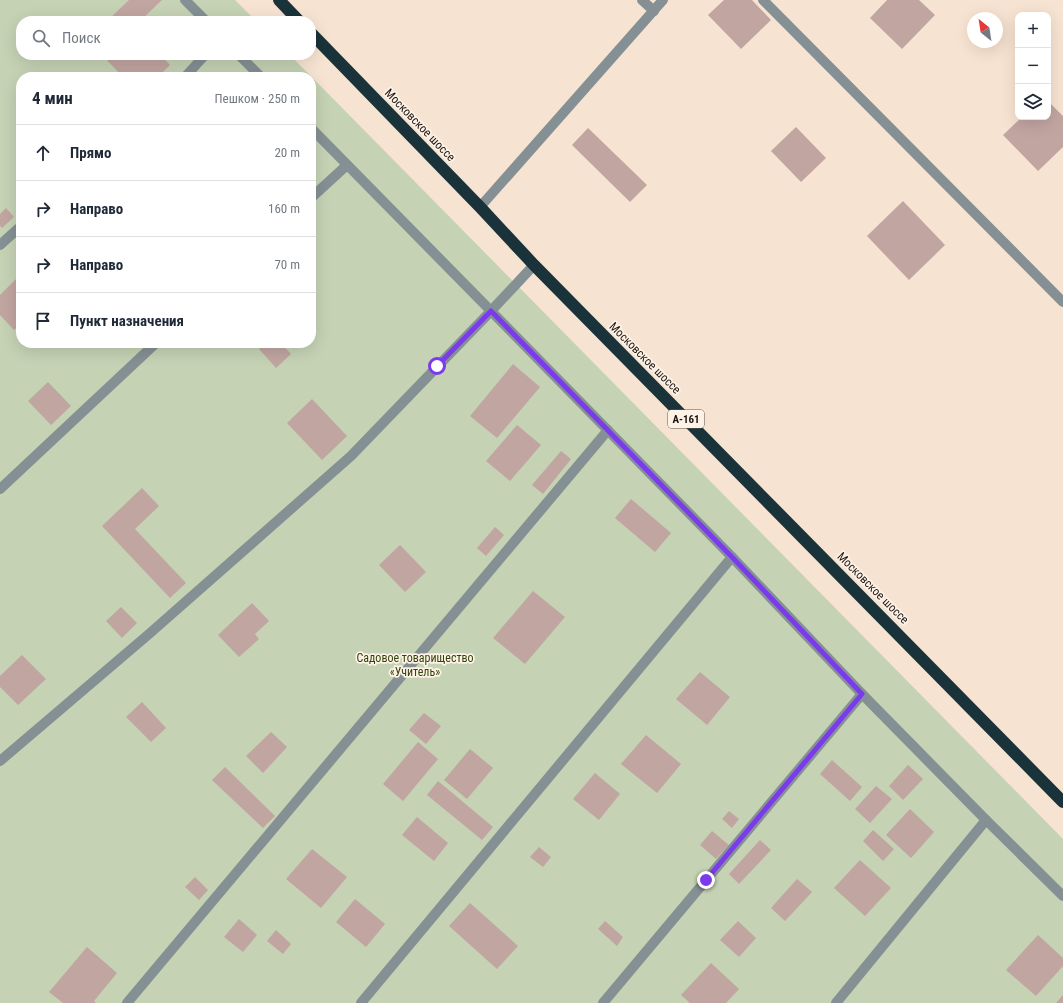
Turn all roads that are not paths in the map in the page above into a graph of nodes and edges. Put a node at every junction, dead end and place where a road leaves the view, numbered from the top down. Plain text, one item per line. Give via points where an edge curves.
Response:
1 (185, 0) edge
2 (279, 0) edge
3 (642, 0) edge
4 (663, 0) edge
5 (763, 0) edge
6 (654, 11) junction
7 (201, 16) edge
8 (294, 16) edge
9 (316, 38) edge
10 (200, 60) edge
11 (244, 60) edge
12 (190, 72) edge
13 (256, 72) edge
14 (316, 133) edge
15 (347, 165) junction
16 (316, 193) edge
17 (480, 207) junction
18 (16, 231) edge
19 (0, 245) edge
20 (534, 265) junction
21 (1063, 302) edge
22 (491, 311) junction
23 (151, 348) edge
24 (608, 430) junction
25 (0, 488) edge
26 (732, 557) junction
27 (862, 694) junction
28 (0, 761) edge
29 (1063, 802) edge
30 (986, 820) junction
31 (1063, 896) edge
32 (128, 1003) edge
33 (361, 1003) edge
34 (603, 1003) edge
35 (836, 1003) edge

1 - 7 street
2 - 8 highway
3 - 6 street
4 - 6 street
5 - 21 street
6 - 17 street
9 - 17 highway, Московское шоссе / А-161
10 - 12 street
11 - 13 street
14 - 15 street
15 - 16 street
15 - 22 street
17 - 20 highway, Московское шоссе / А-161
18 - 19 street
20 - 22 street
20 - 29 highway, Московское шоссе / А-161
22 - 24 street
22 - 28 street via 351,456
23 - 25 street
24 - 26 street
24 - 32 street
26 - 27 street
26 - 33 street
27 - 30 street
27 - 34 street
30 - 31 street
30 - 35 street

